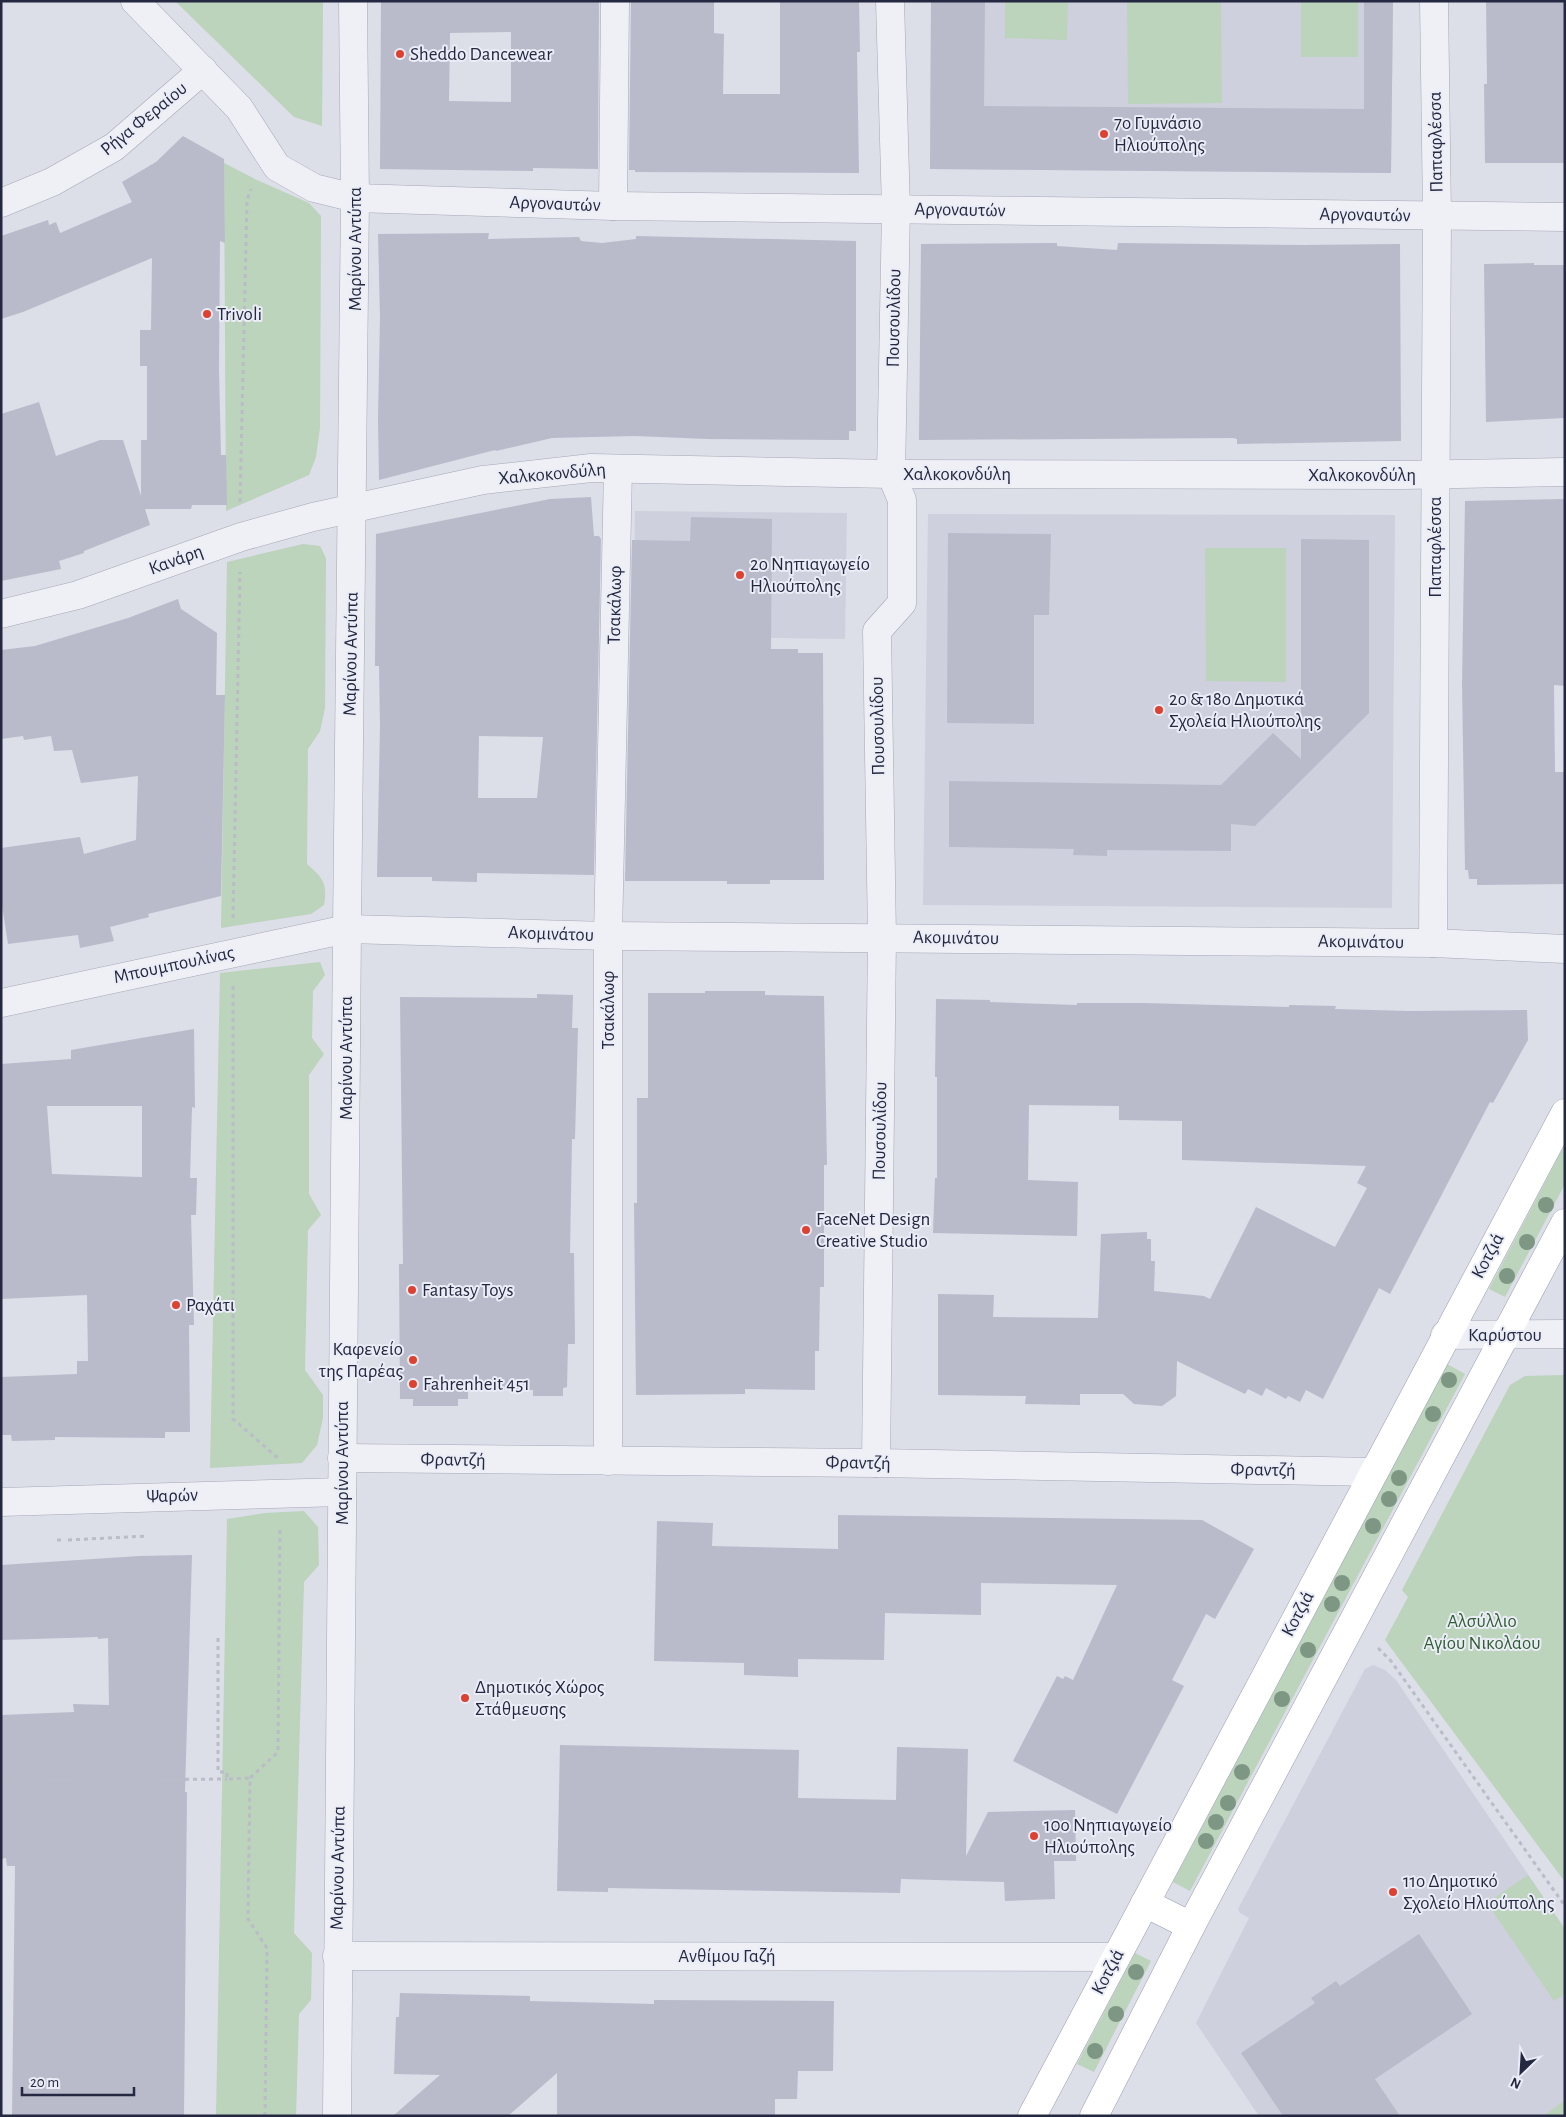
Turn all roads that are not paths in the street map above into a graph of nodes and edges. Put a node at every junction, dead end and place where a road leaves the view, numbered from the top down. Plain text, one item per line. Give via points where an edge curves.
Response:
1 (135, 1) edge
2 (353, 1) edge
3 (616, 1) edge
4 (890, 1) edge
5 (1434, 1) edge
6 (204, 70) junction
7 (355, 198) junction
8 (1, 202) edge
9 (613, 206) junction
10 (896, 209) junction
11 (1437, 215) junction
12 (1565, 217) edge
13 (618, 469) junction
14 (1565, 472) edge
15 (891, 474) junction
16 (1435, 475) junction
17 (352, 509) junction
18 (1, 614) edge
19 (347, 929) junction
20 (608, 936) junction
21 (882, 937) junction
22 (1433, 943) junction
23 (1565, 949) edge
24 (1, 1003) edge
25 (1565, 1113) edge
26 (1565, 1223) edge
27 (1506, 1334) junction
28 (1565, 1334) edge
29 (1446, 1335) junction
30 (342, 1458) junction
31 (608, 1461) junction
32 (876, 1463) junction
33 (1374, 1472) junction
34 (342, 1492) junction
35 (1, 1502) edge
36 (1145, 1903) junction
37 (1191, 1926) junction
38 (337, 1956) junction
39 (1116, 1957) junction
40 (1035, 2115) edge
41 (337, 2116) edge
42 (1094, 2116) edge

1 - 6 street, Αργοναυτών
2 - 7 street, Μαρίνου Αντύπα
3 - 9 street
4 - 10 street, Πουσουλίδου
5 - 11 street, Παπαφλέσσα
6 - 7 street, Αργοναυτών via 239,108 276,167 314,188
6 - 8 street, Ρήγα Φεραίου via 114,147 52,182
7 - 9 street, Αργοναυτών
7 - 17 street, Μαρίνου Αντύπα
9 - 10 street, Αργοναυτών
10 - 11 street, Αργοναυτών
10 - 15 street, Πουσουλίδου
11 - 12 street, Αργοναυτών
11 - 16 street, Παπαφλέσσα
13 - 15 street, Χαλκοκονδύλη
13 - 17 street, Χαλκοκονδύλη via 591,468 483,480
13 - 20 street, Τσακάλωφ
14 - 16 street, Χαλκοκονδύλη
15 - 16 street, Χαλκοκονδύλη
15 - 21 street, Πουσουλίδου via 902,500 902,603 876,631
16 - 22 street, Παπαφλέσσα
17 - 18 street, Κανάρη via 241,537 78,595
17 - 19 street, Μαρίνου Αντύπα
19 - 20 street, Ακομινάτου
19 - 24 street, Μπουμπουλίνας
19 - 30 street, Μαρίνου Αντύπα
20 - 21 street, Ακομινάτου
20 - 31 street, Τσακάλωφ
21 - 22 street, Ακομινάτου
21 - 32 street, Πουσουλίδου
22 - 23 street, Ακομινάτου
25 - 29 main road, Κοτζιά
26 - 27 main road
27 - 28 street, Καρύστου
27 - 29 street, Καρύστου
27 - 37 main road
29 - 33 main road, Κοτζιά
30 - 31 street, Φραντζή
30 - 34 street, Μαρίνου Αντύπα
31 - 32 street, Φραντζή
32 - 33 street, Φραντζή
33 - 36 main road, Κοτζιά
34 - 35 street, Ψαρών
34 - 38 street, Μαρίνου Αντύπα
36 - 37 main road
36 - 39 main road, Κοτζιά
37 - 42 main road
38 - 39 street, Ανθίμου Γαζή
38 - 41 street, Μαρίνου Αντύπα
39 - 40 main road, Κοτζιά

